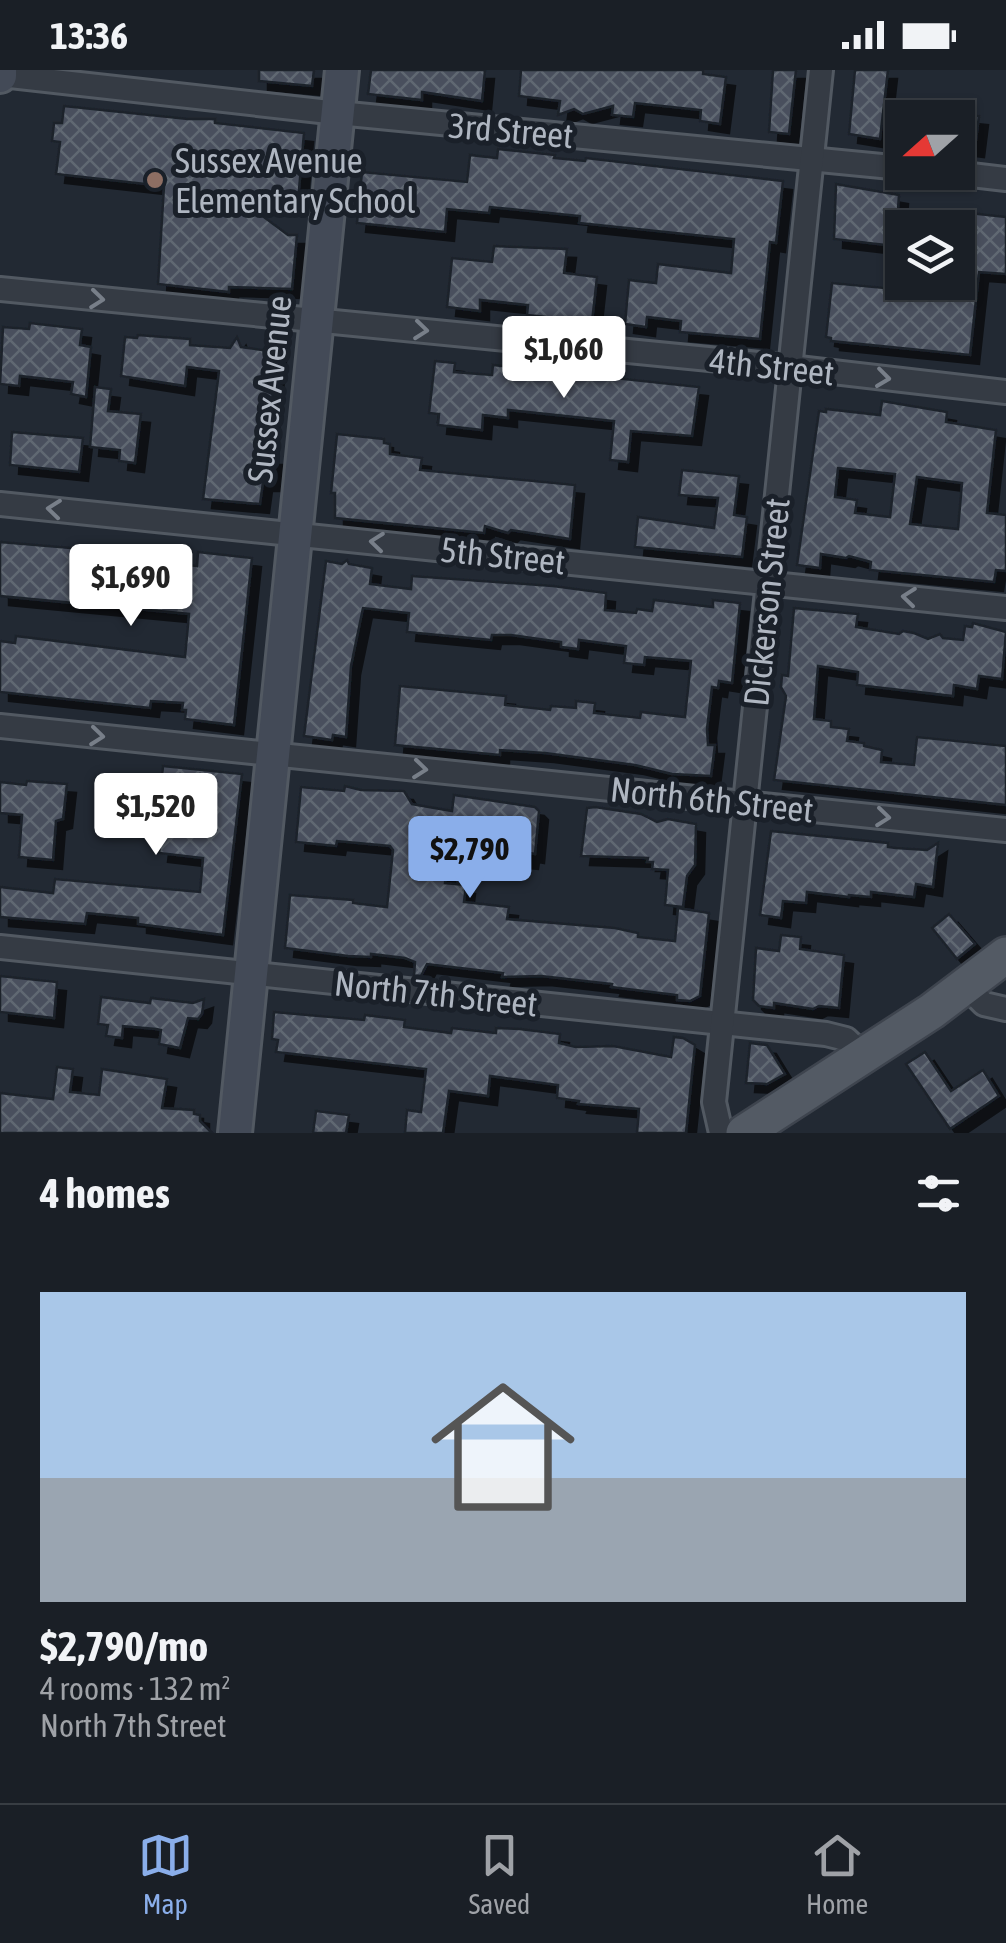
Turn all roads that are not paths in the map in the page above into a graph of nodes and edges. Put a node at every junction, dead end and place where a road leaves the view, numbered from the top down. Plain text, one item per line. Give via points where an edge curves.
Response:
1 (342, 70) edge
2 (821, 70) edge
3 (0, 73) edge
4 (338, 113) junction
5 (812, 158) junction
6 (885, 166) edge
7 (975, 175) edge
8 (1006, 179) edge
9 (0, 289) edge
10 (316, 320) junction
11 (790, 367) junction
12 (1006, 392) edge
13 (0, 504) edge
14 (295, 534) junction
15 (768, 583) junction
16 (1006, 608) edge
17 (0, 726) edge
18 (272, 754) junction
19 (745, 802) junction
20 (1006, 830) edge
21 (0, 947) edge
22 (1006, 955) edge
23 (250, 973) junction
24 (966, 986) junction
25 (1006, 1009) edge
26 (723, 1024) junction
27 (864, 1056) junction
28 (235, 1133) edge
29 (721, 1133) edge
30 (744, 1133) edge

1 - 4 street, Sussex Avenue
2 - 5 street, Dickerson Street
3 - 4 street, 3rd Street
4 - 5 street, 3rd Street
4 - 10 street, Sussex Avenue
5 - 6 street, 3rd Street
5 - 11 street, Dickerson Street
7 - 8 street
9 -> 10 street, 4th Street
10 -> 11 street, 4th Street
10 - 14 street, Sussex Avenue
11 -> 12 street, 4th Street
11 - 15 street, Dickerson Street
14 -> 13 street, 5th Street
15 -> 14 street, 5th Street
14 - 18 street, Sussex Avenue
16 -> 15 street, 5th Street
15 - 19 street, Dickerson Street
17 -> 18 street, North 6th Street
18 -> 19 street, North 6th Street
18 - 23 street, Sussex Avenue
19 -> 20 street, North 6th Street
19 - 26 street, Dickerson Street
21 - 23 street, North 7th Street
22 - 24 main road
23 - 26 street, North 7th Street
23 - 28 street, Sussex Avenue
24 - 25 street via 984,1004
24 - 27 main road
26 - 27 street, North 7th Street via 837,1036
26 - 29 street, Dickerson Street via 714,1102
27 - 30 main road

